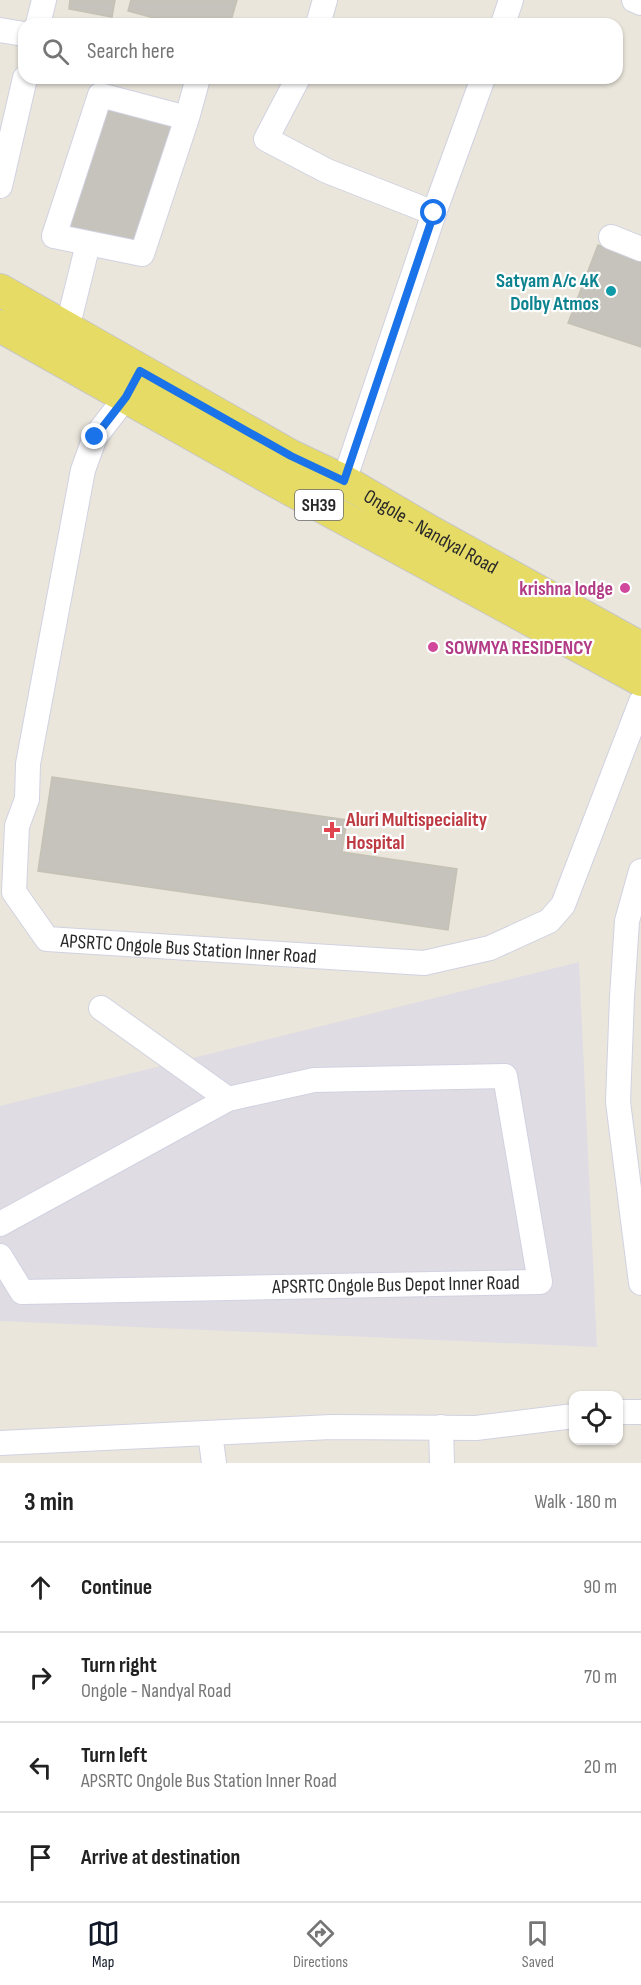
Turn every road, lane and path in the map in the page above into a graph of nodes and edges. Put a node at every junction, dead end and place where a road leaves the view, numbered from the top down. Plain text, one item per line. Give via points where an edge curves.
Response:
1 (44, 0) edge
2 (325, 0) edge
3 (511, 0) edge
4 (633, 0) edge
5 (641, 3) edge
6 (40, 18) edge
7 (320, 18) edge
8 (505, 18) edge
9 (0, 30) edge
10 (18, 33) edge
11 (24, 84) edge
12 (196, 84) edge
13 (295, 84) edge
14 (481, 84) edge
15 (187, 118) junction
16 (0, 186) edge
17 (434, 213) junction
18 (611, 237) dead end
19 (88, 244) junction
20 (641, 249) edge
21 (0, 290) edge
22 (0, 326) edge
23 (67, 329) junction
24 (133, 384) junction
25 (344, 481) junction
26 (641, 648) edge
27 (641, 680) edge
28 (641, 702) edge
29 (641, 871) edge
30 (101, 1008) dead end
31 (228, 1099) junction
32 (0, 1224) edge
33 (0, 1256) edge
34 (641, 1283) edge
35 (623, 1412) edge
36 (641, 1412) edge
37 (569, 1416) edge
38 (441, 1427) junction
39 (210, 1433) junction
40 (0, 1443) edge
41 (214, 1463) edge
42 (442, 1463) edge

1 - 6 street
2 - 7 street
3 - 8 street
4 - 5 street
9 - 10 street
11 - 16 street
12 - 15 street
13 - 17 street via 266,139 327,171
14 - 17 street
15 - 19 street via 142,254
15 - 19 street via 100,95 54,236
17 - 25 street
18 - 20 street
19 - 23 street
21 - 23 main road, Ongole - Nandyal Road / SH39
22 - 24 main road, Ongole - Nandyal Road / SH39
23 - 24 main road, Ongole - Nandyal Road / SH39
24 - 25 main road, Ongole - Nandyal Road / SH39
24 - 27 main road, Ongole - Nandyal Road / SH39 via 275,481
24 - 28 street, APSRTC Ongole Bus Station Inner Road via 95,437 83,470 28,764 27,799 17,826 14,892 47,939 424,963 490,948 549,921 563,905
25 - 26 main road, Ongole - Nandyal Road / SH39
29 - 34 street via 627,921 618,1102
30 - 31 street
31 - 32 street, APSRTC Ongole Bus Depot Inner Road
31 - 33 street, APSRTC Ongole Bus Depot Inner Road via 315,1080 505,1076 540,1282 22,1292
35 - 36 street
37 - 38 street via 476,1428
38 - 39 street
38 - 42 street
39 - 40 street
39 - 41 street

